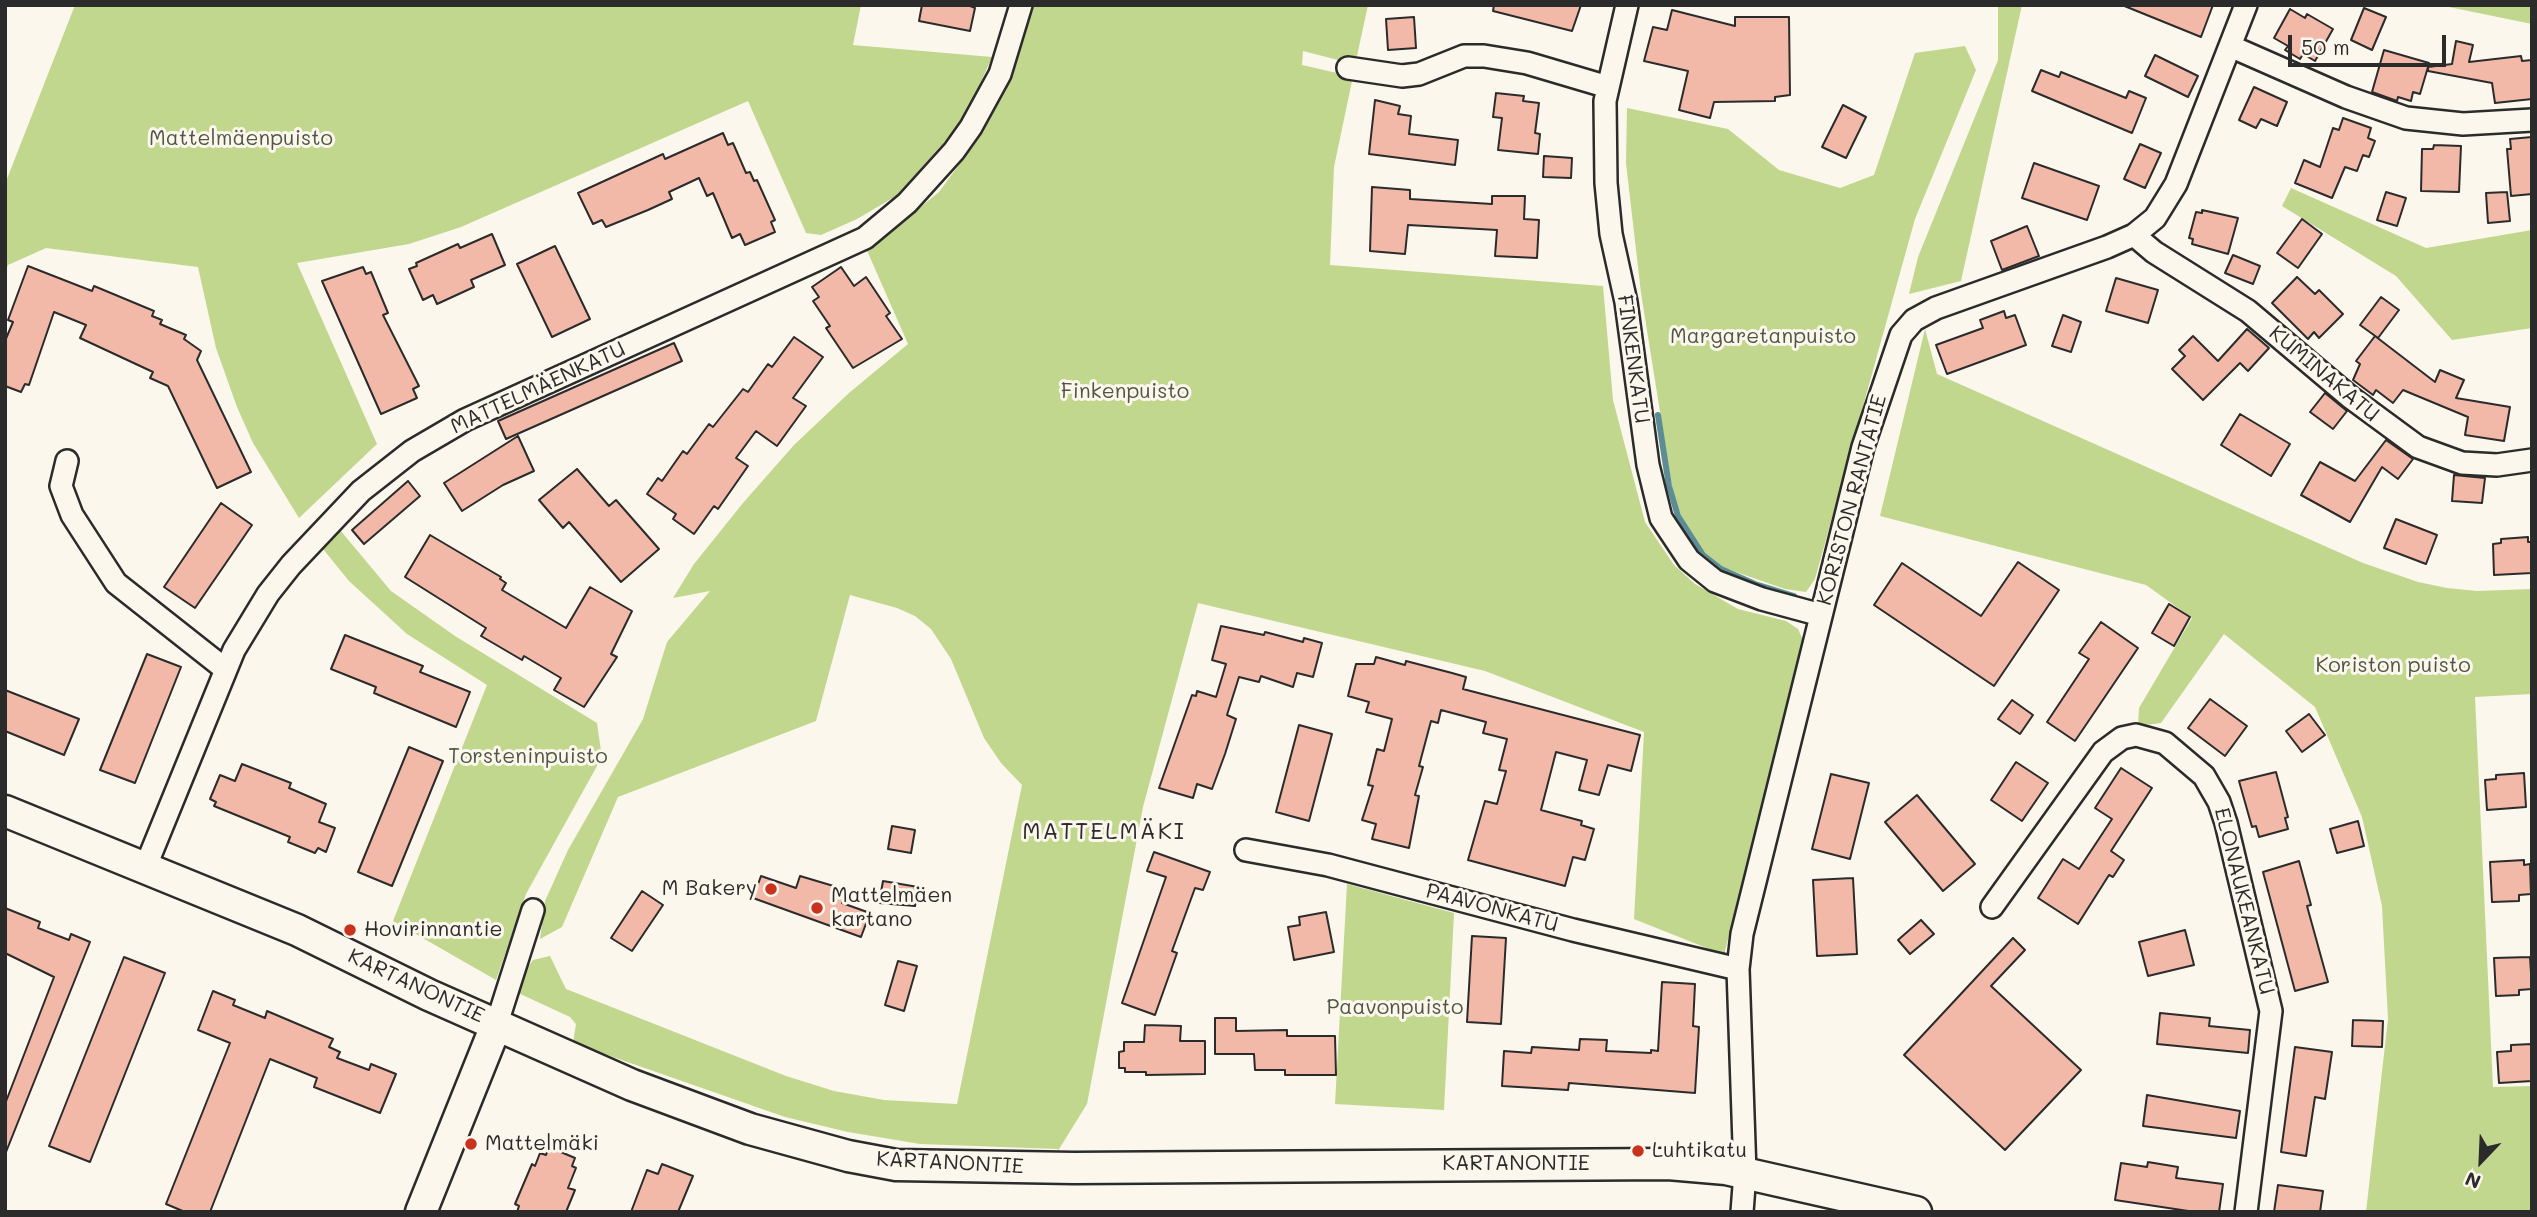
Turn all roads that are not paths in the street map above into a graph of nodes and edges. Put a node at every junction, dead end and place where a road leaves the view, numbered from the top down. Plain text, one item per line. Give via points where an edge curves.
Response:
1 (1021, 5) edge
2 (1627, 5) edge
3 (2246, 5) edge
4 (2230, 46) junction
5 (1348, 68) dead end
6 (1608, 86) junction
7 (2532, 120) edge
8 (2134, 235) junction
9 (2532, 460) edge
10 (67, 461) dead end
11 (1821, 615) junction
12 (225, 669) junction
13 (5, 811) edge
14 (1246, 850) dead end
15 (145, 867) junction
16 (1992, 907) dead end
17 (533, 910) dead end
18 (1738, 969) junction
19 (497, 1023) junction
20 (1745, 1173) junction
21 (421, 1212) edge
22 (1742, 1212) edge
23 (1916, 1212) edge
24 (2246, 1212) edge

1 - 12 street, MATTELMÄENKATU via 1000,74 971,127 935,173 887,221 864,238 473,416 412,451 360,491 291,565 262,603
2 - 6 street, FINKENKATU
3 - 4 street, KORISTON RANTATIE
4 - 7 street via 2406,118 2463,124
4 - 8 street, KORISTON RANTATIE via 2176,184 2155,218
5 - 6 street via 1410,75 1464,56 1484,57
6 - 11 street, FINKENKATU via 1605,124 1611,234 1626,302 1648,465 1661,518 1689,560 1714,581
8 - 9 street, KUMINAKATU via 2248,311 2418,447 2462,463
8 - 11 street, KORISTON RANTATIE via 1936,309 1914,320 1901,335 1867,434
10 - 12 street via 61,486 72,515 116,583
11 - 18 street, KORISTON RANTATIE via 1748,901
12 - 15 street, MATTELMÄENKATU
13 - 15 street, KARTANONTIE
14 - 18 street, PAAVONKATU via 1328,865
15 - 19 street, KARTANONTIE via 297,930
16 - 24 street, ELONAUKEANKATU via 2103,752 2122,738 2136,735 2165,743 2204,776 2225,823 2271,1011
17 - 19 street
18 - 20 street, KORISTON RANTATIE
19 - 20 street, KARTANONTIE via 694,1110 809,1147 896,1165 1668,1164
19 - 21 street
20 - 22 street
20 - 23 street, KARTANONTIE

